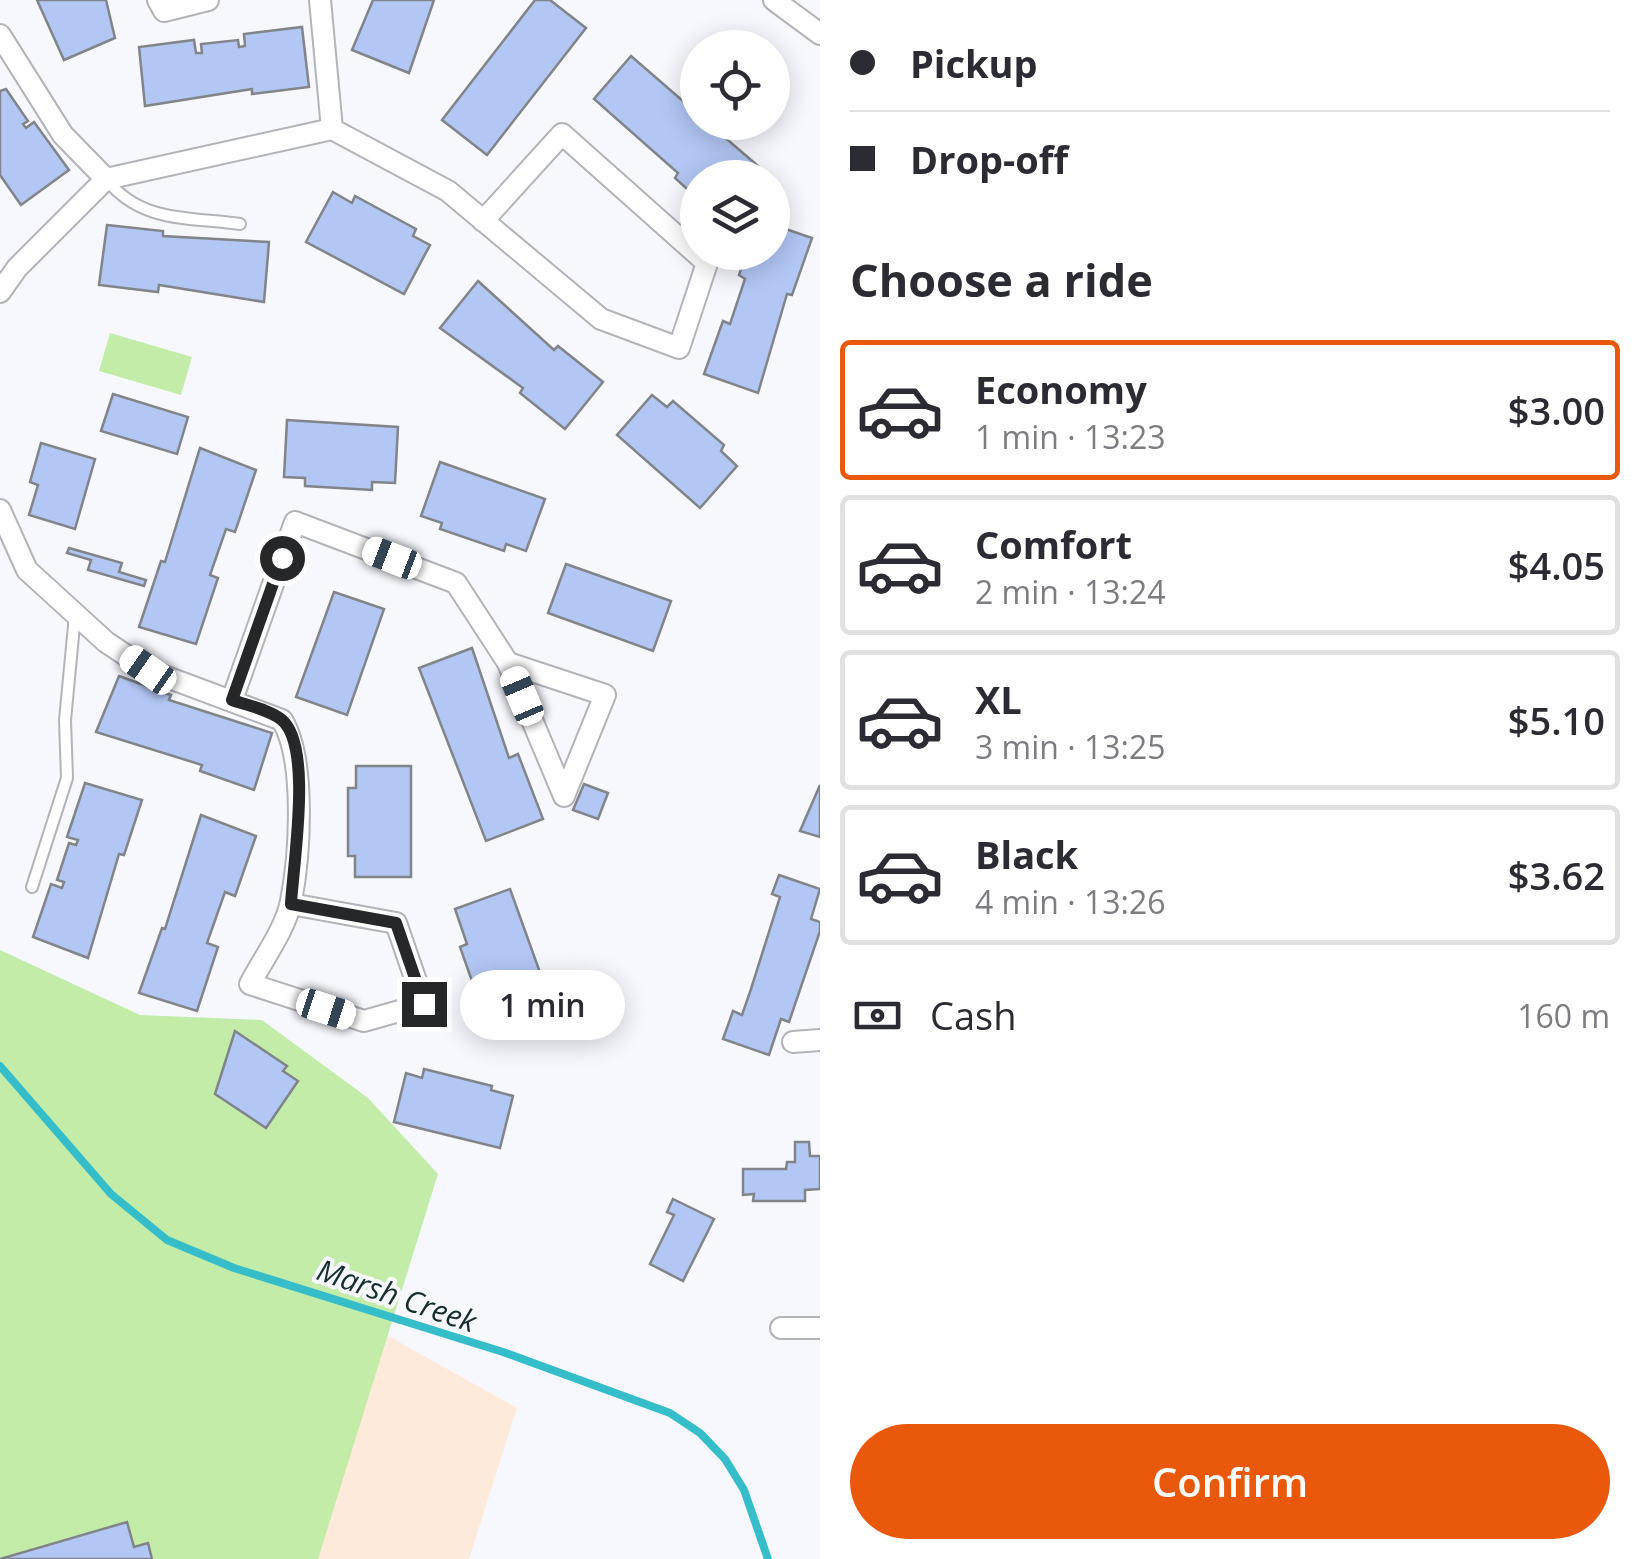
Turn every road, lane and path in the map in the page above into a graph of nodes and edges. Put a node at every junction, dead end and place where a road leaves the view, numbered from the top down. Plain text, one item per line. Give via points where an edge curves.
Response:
1 (158, 0) edge
2 (208, 0) edge
3 (320, 0) edge
4 (774, 0) edge
5 (820, 34) edge
6 (0, 35) edge
7 (332, 130) junction
8 (106, 180) junction
9 (483, 220) junction
10 (240, 224) dead end
11 (0, 292) edge
12 (0, 510) edge
13 (76, 614) junction
14 (508, 663) junction
15 (232, 700) junction
16 (32, 887) dead end
17 (291, 904) junction
18 (820, 1040) edge
19 (793, 1042) dead end
20 (781, 1328) dead end
21 (820, 1328) edge

1 - 2 street via 164,11
3 - 7 street
4 - 5 street
6 - 8 street via 63,136
7 - 8 street
7 - 9 street via 448,191
8 - 10 lane via 124,201 154,214
8 - 11 street
9 - 9 street via 601,319 679,348 707,263 562,134
12 - 13 street via 27,570
13 - 15 street via 148,670
13 - 16 lane via 67,778
14 - 14 street via 605,695 564,796 550,763
14 - 15 street via 456,583 295,522
15 - 17 street via 282,720 294,739 299,768
17 - 17 street via 396,923 424,1004 364,1021 250,984
18 - 19 street
20 - 21 street

